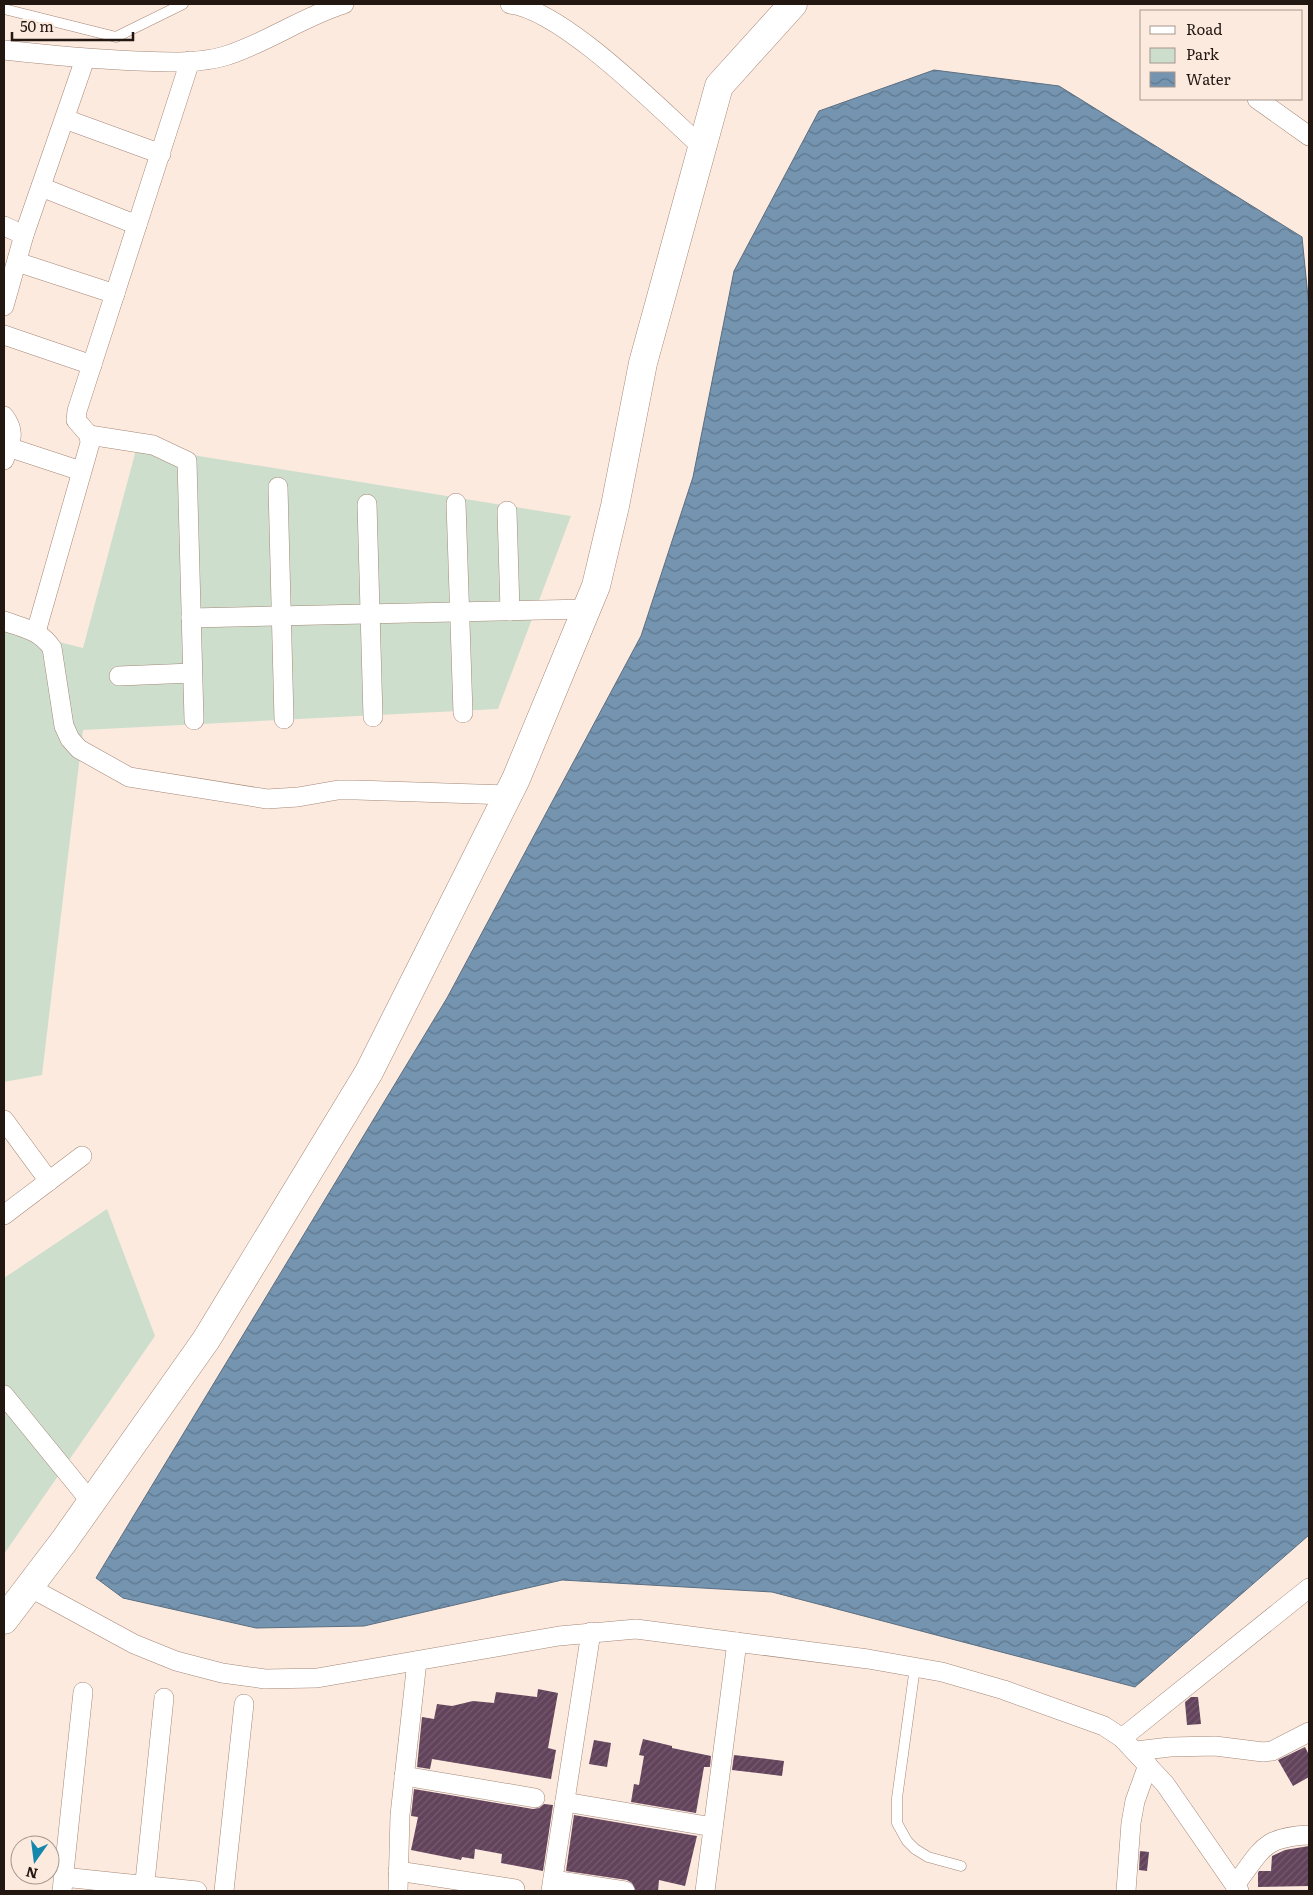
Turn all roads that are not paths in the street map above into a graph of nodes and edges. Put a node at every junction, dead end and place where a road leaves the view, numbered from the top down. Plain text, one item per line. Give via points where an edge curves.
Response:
1 (183, 4) edge
2 (341, 4) edge
3 (510, 4) edge
4 (793, 4) edge
5 (4, 9) edge
6 (4, 50) edge
7 (85, 59) junction
8 (190, 60) junction
9 (1258, 100) edge
10 (64, 119) junction
11 (1309, 136) edge
12 (702, 147) junction
13 (160, 154) junction
14 (41, 187) junction
15 (137, 225) junction
16 (4, 226) edge
17 (24, 235) junction
18 (17, 262) junction
19 (115, 294) junction
20 (4, 306) edge
21 (4, 335) edge
22 (92, 365) junction
23 (4, 416) edge
24 (89, 435) junction
25 (6, 454) edge
26 (81, 471) junction
27 (278, 487) dead end
28 (367, 504) dead end
29 (456, 504) dead end
30 (507, 511) dead end
31 (586, 609) junction
32 (510, 611) junction
33 (460, 612) junction
34 (370, 614) junction
35 (281, 616) junction
36 (191, 618) junction
37 (4, 621) edge
38 (36, 632) junction
39 (192, 673) junction
40 (119, 676) dead end
41 (463, 713) dead end
42 (373, 717) dead end
43 (284, 719) dead end
44 (194, 720) dead end
45 (508, 795) junction
46 (4, 1120) edge
47 (82, 1156) dead end
48 (49, 1181) junction
49 (4, 1215) edge
50 (4, 1395) edge
51 (91, 1502) junction
52 (1309, 1588) edge
53 (14, 1600) edge
54 (591, 1632) junction
55 (737, 1642) junction
56 (417, 1660) junction
57 (915, 1667) junction
58 (83, 1692) dead end
59 (164, 1698) dead end
60 (244, 1704) dead end
61 (1309, 1732) edge
62 (1129, 1744) junction
63 (1148, 1765) junction
64 (404, 1776) junction
65 (535, 1798) dead end
66 (565, 1802) junction
67 (713, 1826) junction
68 (1309, 1835) edge
69 (960, 1866) dead end
70 (398, 1872) junction
71 (62, 1884) edge
72 (552, 1885) edge
73 (144, 1888) edge
74 (1237, 1888) edge
75 (515, 1889) dead end
76 (197, 1891) edge
77 (224, 1891) edge
78 (398, 1891) edge
79 (625, 1891) edge
80 (705, 1891) edge
81 (1126, 1891) edge

1 - 5 lane via 116,37
2 - 8 street via 320,11 257,44 223,56
3 - 12 street via 520,5 553,21 600,56
4 - 12 street via 719,86
6 - 7 street
7 - 8 street
7 - 10 street
8 - 13 street
9 - 11 street
10 - 13 street
10 - 14 street
12 - 31 street via 642,363 615,506 596,586
13 - 15 street
14 - 15 street
14 - 17 street
15 - 19 street
16 - 17 street
17 - 18 street
18 - 19 street
18 - 20 street
19 - 22 street
21 - 22 street
22 - 24 street via 76,420
23 - 25 street via 11,426 12,436
24 - 26 street
24 - 36 street via 153,445 187,461
25 - 26 street
26 - 38 street
27 - 35 street
28 - 34 street
29 - 33 street
30 - 32 street
31 - 32 street
31 - 45 street
32 - 33 street
33 - 34 street
33 - 41 street
34 - 35 street
34 - 42 street
35 - 36 street
35 - 43 street
36 - 39 street
37 - 38 street
38 - 45 street via 45,637 52,648 64,726 70,739 79,749 129,777 267,799 338,790
39 - 40 street
39 - 44 street
45 - 51 street via 369,1072 206,1340
46 - 48 street
47 - 48 street
48 - 49 street
50 - 51 street
51 - 53 street
52 - 62 street
53 - 56 street via 176,1661 222,1673 265,1679 317,1678
54 - 55 street via 636,1629
54 - 56 street
54 - 66 street
55 - 57 street
55 - 67 street
56 - 64 street
57 - 62 street via 1004,1690 1104,1726
57 - 69 lane via 897,1798 898,1823 906,1841 915,1849 928,1857
58 - 71 street
59 - 73 street
60 - 77 street
61 - 62 street via 1272,1751 1263,1752 1215,1746
62 - 63 street
63 - 74 street via 1165,1784
63 - 81 street via 1132,1816
64 - 65 street
64 - 70 street
66 - 67 street
66 - 72 street
67 - 80 street
68 - 74 street via 1276,1839 1264,1848
70 - 75 street
70 - 78 street
71 - 73 street
72 - 79 street
73 - 76 street

